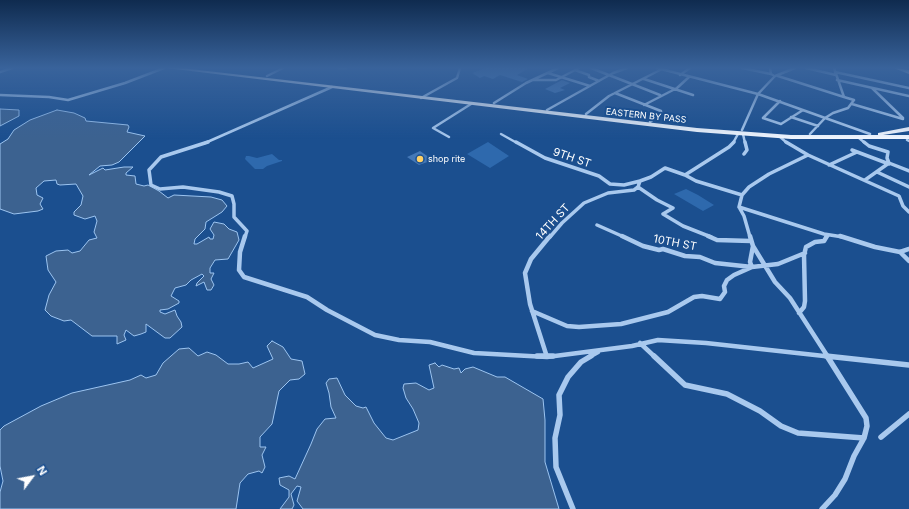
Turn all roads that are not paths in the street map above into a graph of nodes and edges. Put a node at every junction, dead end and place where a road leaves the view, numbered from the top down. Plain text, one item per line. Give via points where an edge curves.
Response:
1 (96, 92) edge
2 (321, 92) edge
3 (370, 92) edge
4 (400, 92) edge
5 (433, 92) edge
6 (513, 92) edge
7 (580, 92) edge
8 (617, 92) edge
9 (651, 92) edge
10 (668, 92) edge
11 (683, 92) edge
12 (749, 92) edge
13 (760, 92) edge
14 (827, 92) edge
15 (842, 92) edge
16 (876, 92) edge
17 (889, 92) edge
18 (614, 93) junction
19 (758, 94) junction
20 (0, 95) edge
21 (427, 95) junction
22 (660, 95) junction
23 (693, 95) dead end
24 (909, 96) edge
25 (844, 97) junction
26 (421, 98) junction
27 (780, 101) junction
28 (494, 103) junction
29 (471, 104) junction
30 (644, 104) junction
31 (852, 104) junction
32 (547, 110) junction
33 (803, 110) junction
34 (586, 114) junction
35 (791, 117) junction
36 (825, 118) junction
37 (650, 122) junction
38 (818, 126) junction
39 (909, 129) edge
40 (741, 133) junction
41 (501, 134) dead end
42 (810, 134) junction
43 (870, 134) junction
44 (780, 136) junction
45 (878, 136) junction
46 (449, 137) dead end
47 (859, 138) junction
48 (909, 138) edge
49 (852, 150) dead end
50 (857, 152) junction
51 (744, 154) dead end
52 (808, 154) junction
53 (889, 163) junction
54 (829, 164) junction
55 (909, 171) edge
56 (877, 172) junction
57 (685, 175) junction
58 (865, 180) junction
59 (640, 181) junction
60 (638, 187) junction
61 (909, 187) edge
62 (742, 195) junction
63 (739, 207) junction
64 (909, 212) edge
65 (597, 225) dead end
66 (828, 235) junction
67 (752, 244) junction
68 (909, 249) edge
69 (900, 252) junction
70 (805, 254) junction
71 (909, 261) edge
72 (764, 265) junction
73 (752, 267) junction
74 (532, 311) junction
75 (799, 313) junction
76 (640, 343) junction
77 (600, 350) junction
78 (826, 355) junction
79 (547, 357) junction
80 (909, 365) edge
81 (909, 414) edge
82 (881, 437) dead end
83 (864, 438) junction
84 (573, 509) edge
85 (822, 509) edge

1 - 20 street via 68,100
2 - 79 street via 214,140 161,157 149,170 151,184 160,189 183,187 232,196 234,217 247,231 241,247 241,274 252,280 307,297 326,310 375,335 430,342 468,352
3 - 26 main road, EASTERN BY PASS
4 - 21 main road, EASTERN BY PASS
5 - 21 street
6 - 28 street
7 - 32 street
8 - 18 street
9 - 22 street
10 - 22 street
11 - 23 street
12 - 19 street
13 - 19 street
14 - 25 street
15 - 25 street
16 - 31 street via 903,118
17 - 24 street
18 - 30 street
18 - 34 street
19 - 27 street
19 - 40 street
21 - 26 street
21 - 28 main road, EASTERN BY PASS
22 - 30 street
25 - 31 street via 854,100
26 - 29 main road, EASTERN BY PASS
27 - 33 street
27 - 35 street via 763,118 781,124
28 - 32 main road, EASTERN BY PASS
29 - 40 main road, EASTERN BY PASS via 646,125
29 - 46 street via 433,128
30 - 37 street via 662,112
31 - 36 street
32 - 34 main road, EASTERN BY PASS
33 - 35 street
33 - 36 street
34 - 37 main road, EASTERN BY PASS
35 - 38 street
36 - 38 street
36 - 43 street
37 - 40 main road, EASTERN BY PASS
38 - 42 street
39 - 45 main road
40 - 42 main road, EASTERN BY PASS
40 - 44 main road, EASTERN BY PASS
40 - 51 street via 747,150
40 - 57 street via 729,147
41 - 59 street, 9TH ST via 548,160 598,176 610,184 624,185
42 - 43 main road, EASTERN BY PASS
43 - 45 main road, EASTERN BY PASS
44 - 47 main road, EASTERN BY PASS
44 - 52 street via 787,143
45 - 47 main road, EASTERN BY PASS
45 - 48 main road
47 - 53 street via 870,146 888,152
49 - 50 street
50 - 53 street
50 - 54 street
52 - 54 street
52 - 62 street via 769,174 749,187
53 - 55 street
53 - 56 street
54 - 58 street
56 - 58 street
56 - 61 street
57 - 59 street via 665,168
57 - 62 street via 696,181
58 - 64 street via 899,196
59 - 60 street
60 - 67 street via 673,208 663,214 683,226 717,240
60 - 74 street, 14TH ST via 630,191 608,193 584,203 562,223 527,266 525,273
62 - 63 street
63 - 66 street
63 - 67 street
65 - 73 street, 10TH ST via 643,246 700,257 715,263
66 - 69 street
66 - 70 street via 824,241 806,247
67 - 72 street
67 - 73 street
68 - 69 street
69 - 71 street
70 - 72 street via 778,264
70 - 75 street via 806,301
72 - 73 street
72 - 75 street
73 - 74 street via 727,280 725,292 720,299 694,297 668,312 621,324 567,326
74 - 79 street, 14TH ST
75 - 78 street
76 - 77 street
76 - 78 street via 658,340 688,341
76 - 83 street via 685,385 727,394 760,411 781,426 798,433
77 - 79 street
77 - 84 street via 581,362 568,377 559,395 560,415 555,438 556,467
78 - 80 street
78 - 83 street via 866,418
81 - 82 street
83 - 85 street via 842,484

